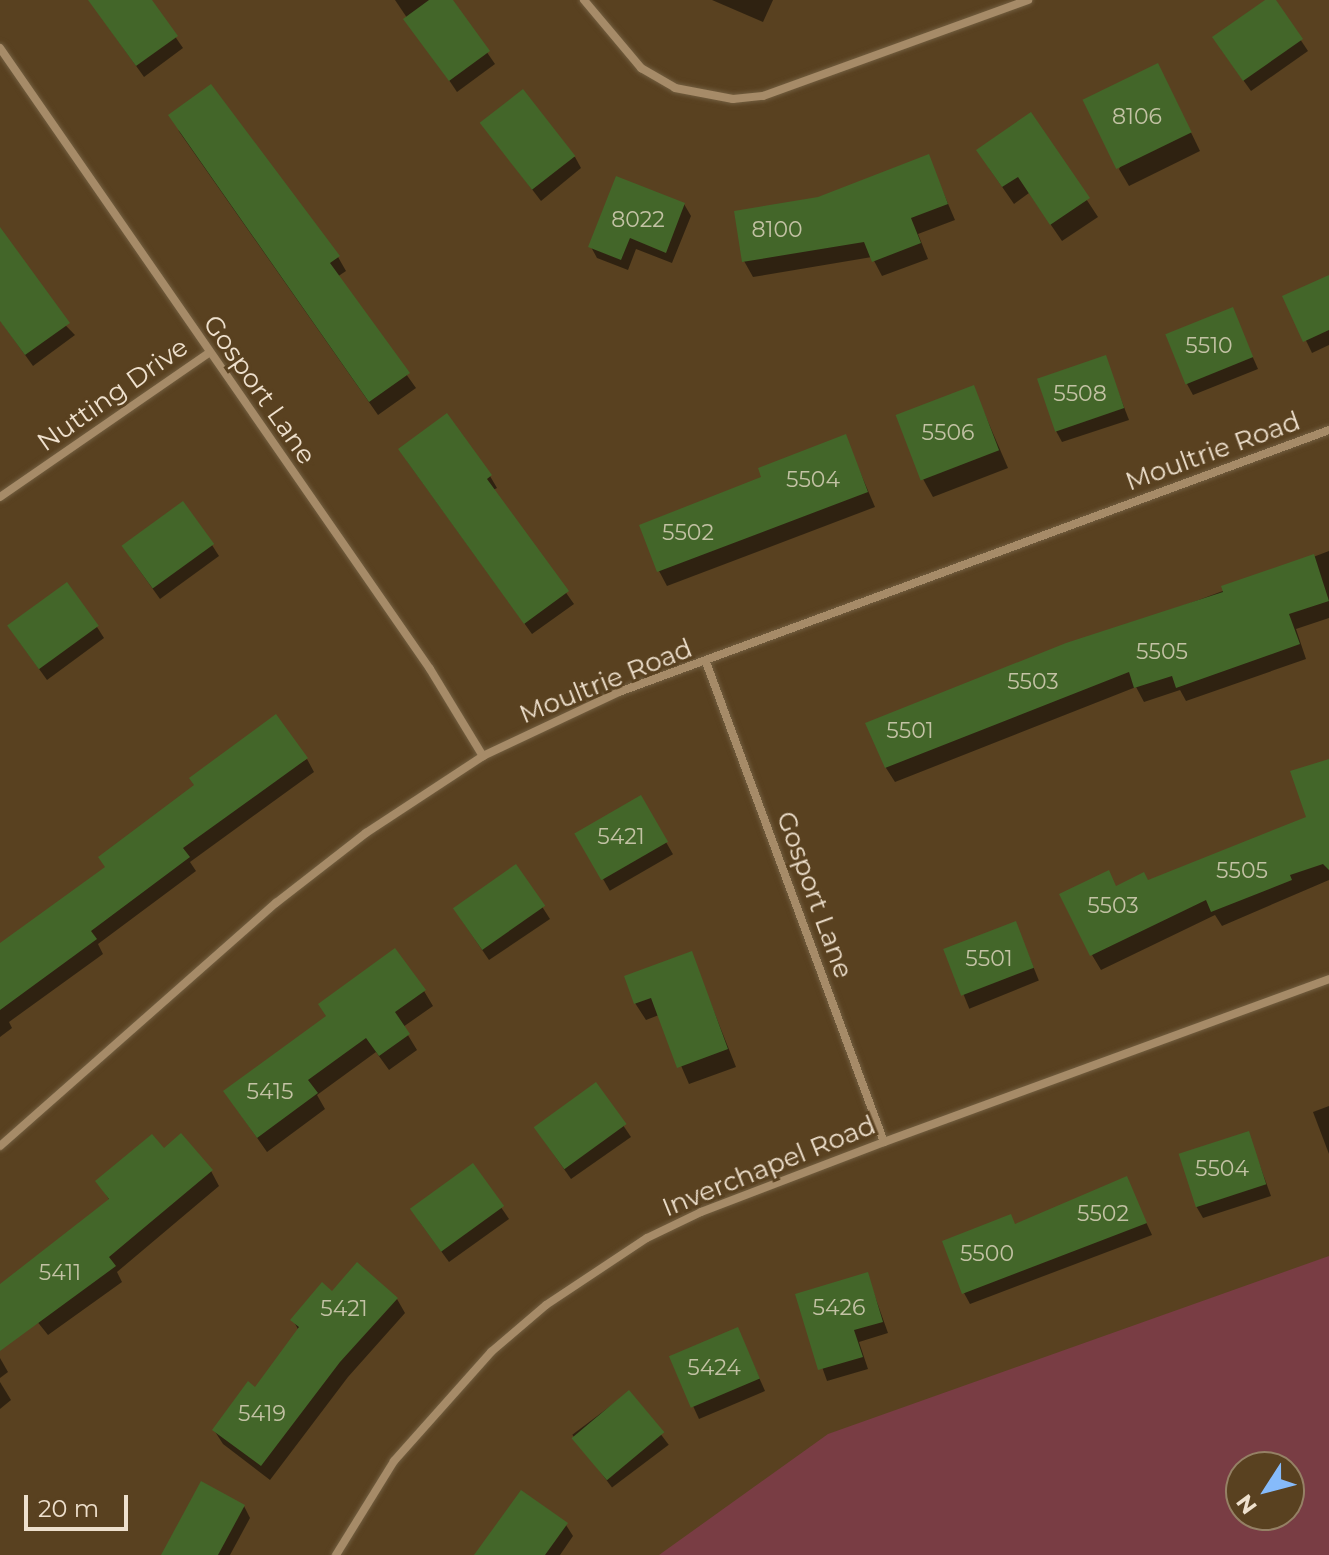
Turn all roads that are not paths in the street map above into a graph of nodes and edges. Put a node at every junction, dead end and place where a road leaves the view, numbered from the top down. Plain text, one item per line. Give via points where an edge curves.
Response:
1 (584, 0) edge
2 (1028, 0) edge
3 (0, 48) edge
4 (209, 353) junction
5 (1329, 430) edge
6 (0, 497) edge
7 (706, 662) junction
8 (483, 756) junction
9 (1329, 979) edge
10 (884, 1142) junction
11 (0, 1146) edge
12 (336, 1555) edge

1 - 2 street via 641,68 675,88 733,99 763,96
3 - 4 street, Gosport Lane
4 - 6 street, Nutting Drive
4 - 8 street, Gosport Lane via 430,669
5 - 7 street, Moultrie Road
7 - 8 street, Moultrie Road via 619,692
7 - 10 street, Gosport Lane
8 - 11 street, Moultrie Road via 366,833 276,903
9 - 10 street, Inverchapel Road
10 - 12 street, Inverchapel Road via 701,1212 605,1263 546,1305 440,1404 394,1461

